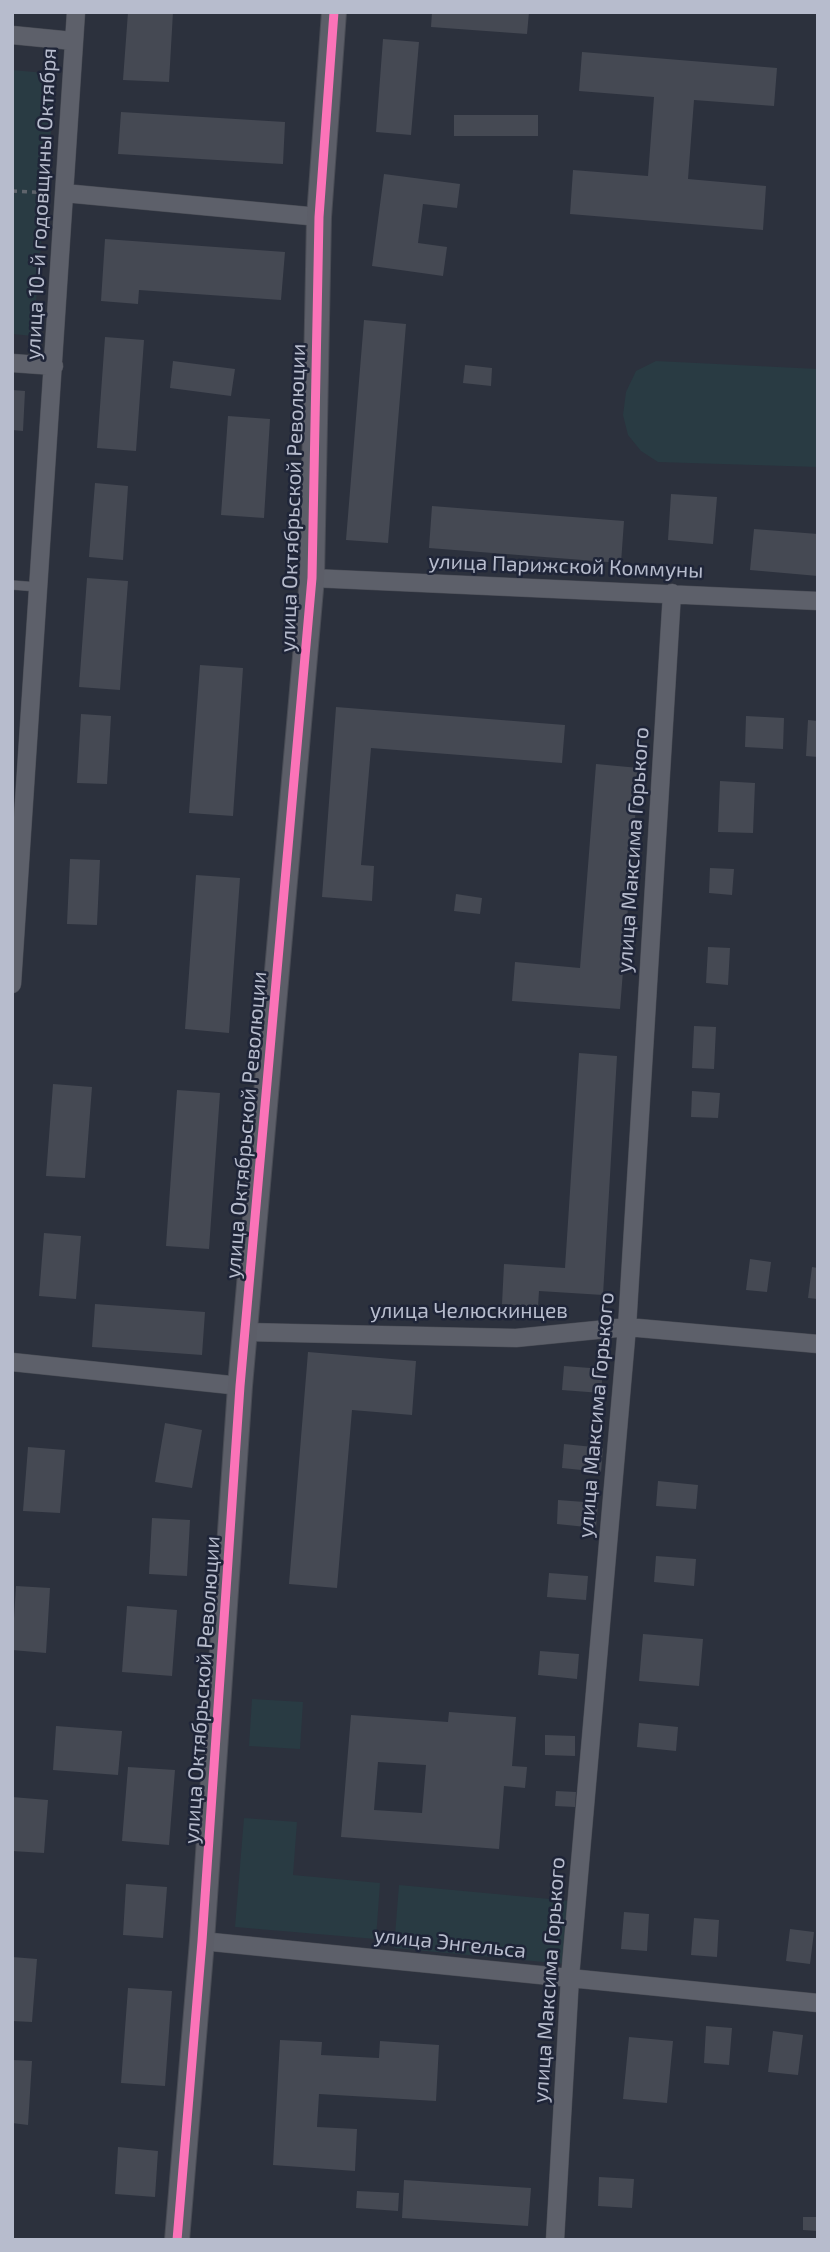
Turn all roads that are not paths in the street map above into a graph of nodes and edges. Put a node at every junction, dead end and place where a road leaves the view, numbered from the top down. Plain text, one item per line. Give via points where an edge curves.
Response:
1 (76, 12) edge
2 (334, 12) edge
3 (12, 35) edge
4 (73, 41) junction
5 (64, 193) junction
6 (318, 217) junction
7 (12, 363) edge
8 (54, 366) junction
9 (312, 578) junction
10 (12, 585) edge
11 (39, 587) junction
12 (672, 593) junction
13 (818, 601) edge
14 (19, 794) edge
15 (12, 984) edge
16 (626, 1327) junction
17 (246, 1332) junction
18 (818, 1344) edge
19 (12, 1362) edge
20 (240, 1386) junction
21 (202, 1941) junction
22 (570, 1977) junction
23 (818, 2003) edge
24 (177, 2240) edge
25 (555, 2240) edge

1 - 4 street, улица 10-й годовщины Октября
2 - 6 street, улица Октябрьской Революции
3 - 4 street
4 - 5 street, улица 10-й годовщины Октября
5 - 6 street
5 - 8 street, улица 10-й годовщины Октября
6 - 9 street, улица Октябрьской Революции
7 - 8 street
8 - 11 street, улица 10-й годовщины Октября
9 - 12 street, улица Парижской Коммуны
9 - 17 street, улица Октябрьской Революции
10 - 11 lane
11 - 14 street, улица 10-й годовщины Октября
12 - 13 street, улица Парижской Коммуны
12 - 16 street, улица Максима Горького
14 - 15 street, улица 10-й годовщины Октября
16 - 17 street, улица Челюскинцев via 516,1338
16 - 18 street, улица Челюскинцев
16 - 22 street, улица Максима Горького
17 - 20 street, улица Октябрьской Революции
19 - 20 street
20 - 21 street, улица Октябрьской Революции
21 - 22 street, улица Энгельса
21 - 24 street, улица Октябрьской Революции
22 - 23 street, улица Энгельса
22 - 25 street, улица Максима Горького

